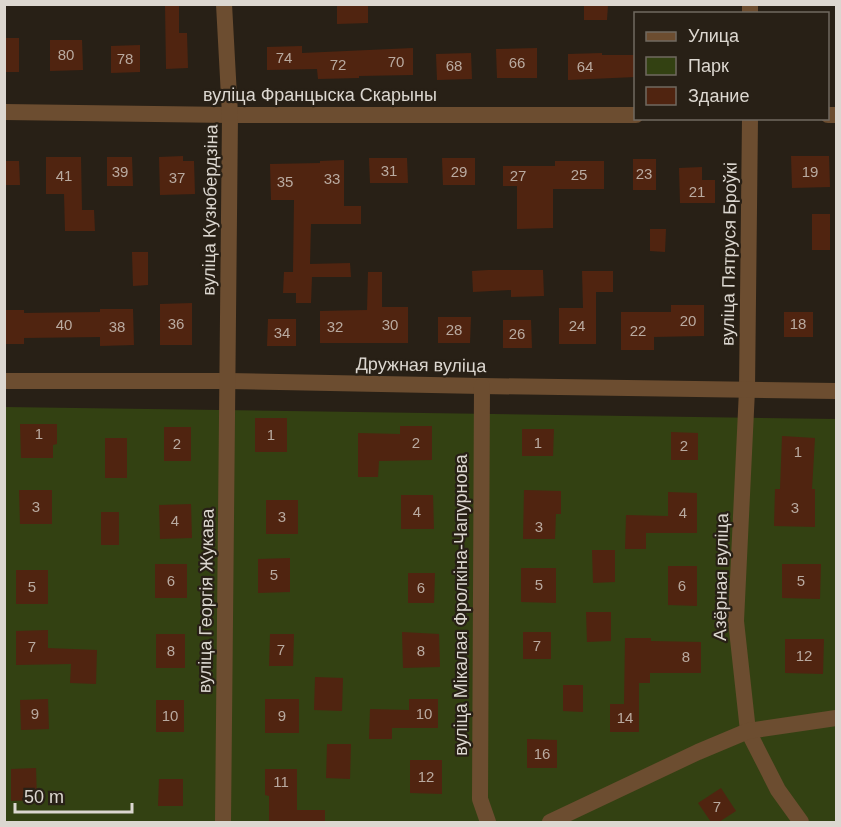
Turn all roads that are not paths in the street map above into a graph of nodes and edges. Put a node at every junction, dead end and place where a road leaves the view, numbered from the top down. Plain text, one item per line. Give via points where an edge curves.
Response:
1 (224, 4) edge
2 (4, 112) edge
3 (230, 115) junction
4 (634, 115) edge
5 (750, 120) edge
6 (4, 381) edge
7 (228, 381) junction
8 (482, 386) junction
9 (747, 390) junction
10 (837, 391) edge
11 (837, 718) edge
12 (748, 731) junction
13 (223, 822) edge
14 (488, 822) edge
15 (549, 822) edge
16 (801, 822) edge

1 - 3 street, вуліца Кузюбердзіна
2 - 3 street, вуліца Францыска Скарыны
3 - 4 street, вуліца Францыска Скарыны
3 - 7 street, вуліца Кузюбердзіна
5 - 9 street, вуліца Пятруся Броўкі
6 - 7 street, Дружная вуліца
7 - 8 street, Дружная вуліца
7 - 13 street, вуліца Георгія Жукава
8 - 9 street, Дружная вуліца
8 - 14 street, вуліца Мікалая Фролкіна-Чапурнова via 480,799
9 - 10 street, Дружная вуліца
9 - 12 street, Азёрная вуліца via 736,621
11 - 12 street
12 - 15 street
12 - 16 street, Азёрная вуліца via 778,790

